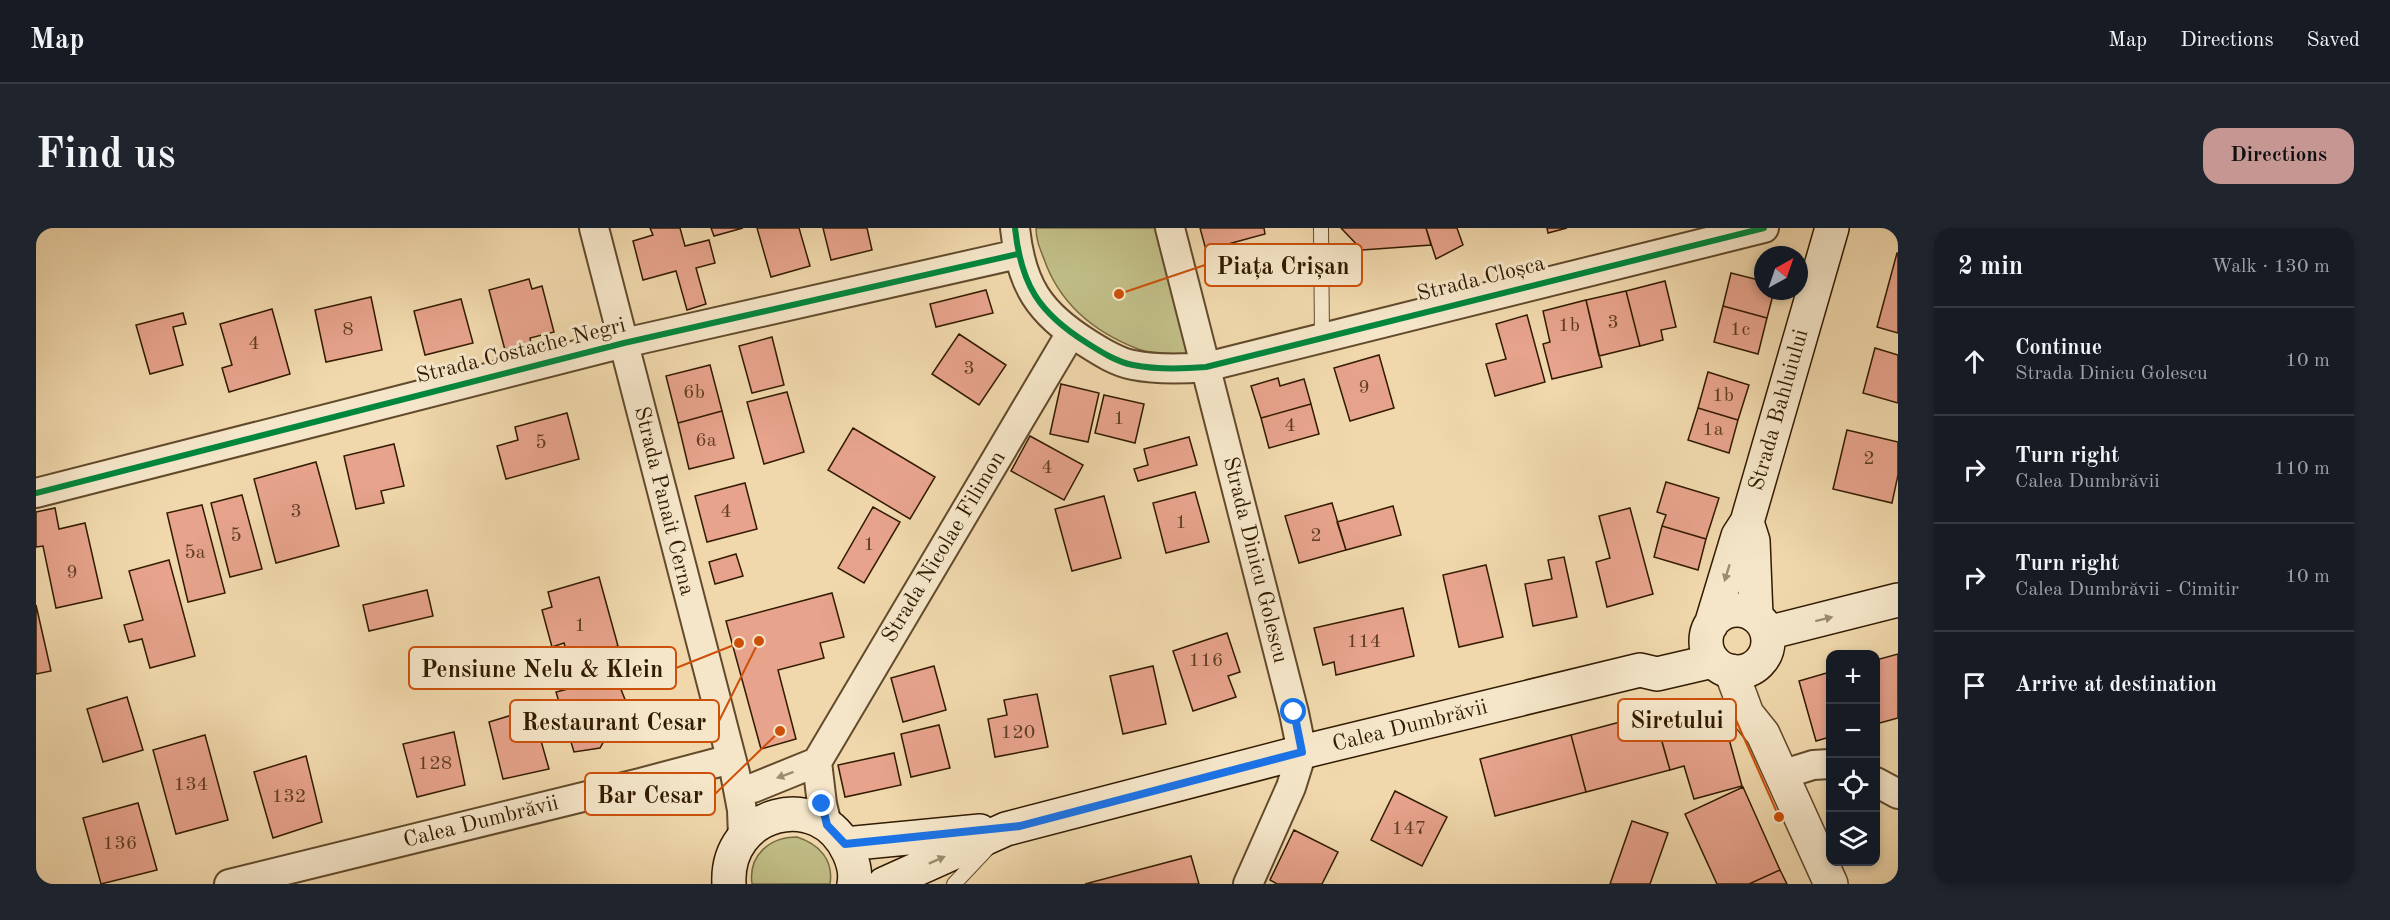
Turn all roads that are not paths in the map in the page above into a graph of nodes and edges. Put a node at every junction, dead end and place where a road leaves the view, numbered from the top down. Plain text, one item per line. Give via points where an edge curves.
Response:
1 (594, 228) edge
2 (1170, 228) edge
3 (1321, 228) edge
4 (1764, 228) edge
5 (1832, 228) edge
6 (1016, 241) edge
7 (1071, 333) junction
8 (1322, 337) junction
9 (624, 343) junction
10 (1206, 367) junction
11 (36, 493) edge
12 (1747, 522) junction
13 (1898, 600) edge
14 (1762, 624) junction
15 (1723, 652) junction
16 (1302, 752) junction
17 (817, 762) junction
18 (1826, 764) edge
19 (740, 773) junction
20 (1781, 775) junction
21 (1880, 785) edge
22 (1898, 794) edge
23 (783, 813) junction
24 (1006, 829) junction
25 (836, 834) junction
26 (743, 837) junction
27 (722, 880) edge
28 (229, 884) edge
29 (854, 884) edge
30 (884, 884) edge
31 (954, 884) edge
32 (1248, 884) edge
33 (1831, 884) edge

1 - 9 street, Strada Panait Cerna
2 - 10 street, Strada Dinicu Golescu
3 - 8 lane
4 - 8 street, Strada Cloșca
5 - 12 main road, Strada Bahluiului
6 - 7 street, Strada Cloșca via 1026,280 1044,310
6 - 9 street, Strada Costache Negri
7 - 10 street, Strada Cloșca via 1131,365
7 - 17 street, Strada Nicolae Filimon
8 - 10 street, Strada Cloșca
9 - 11 street, Strada Costache Negri
9 - 19 street, Strada Panait Cerna
10 - 16 street, Strada Dinicu Golescu
12 - 14 main road, Strada Bahluiului via 1753,541
12 -> 15 main road, Strada Bahluiului via 1738,536
14 -> 13 main road
14 - 15 main road, Strada Bahluiului via 1767,651 1764,658
14 - 15 main road, Calea Dumbrăvii via 1746,611 1736,610 1717,617
15 - 16 main road, Calea Dumbrăvii via 1657,674 1640,670
15 - 20 main road via 1748,714 1763,734
16 - 24 main road, Calea Dumbrăvii
16 - 32 street via 1292,788
17 -> 19 street
17 - 25 street via 822,804
18 - 20 street
19 - 23 street
19 - 26 street, Strada Panait Cerna
19 - 28 street, Calea Dumbrăvii via 629,786
20 - 33 main road
21 - 22 street
23 - 25 main road via 803,815
23 - 26 main road via 764,820
24 - 25 main road, Calea Dumbrăvii
30 -> 24 main road, Calea Dumbrăvii
24 - 31 lane
25 - 29 main road via 853,861
26 - 27 main road

